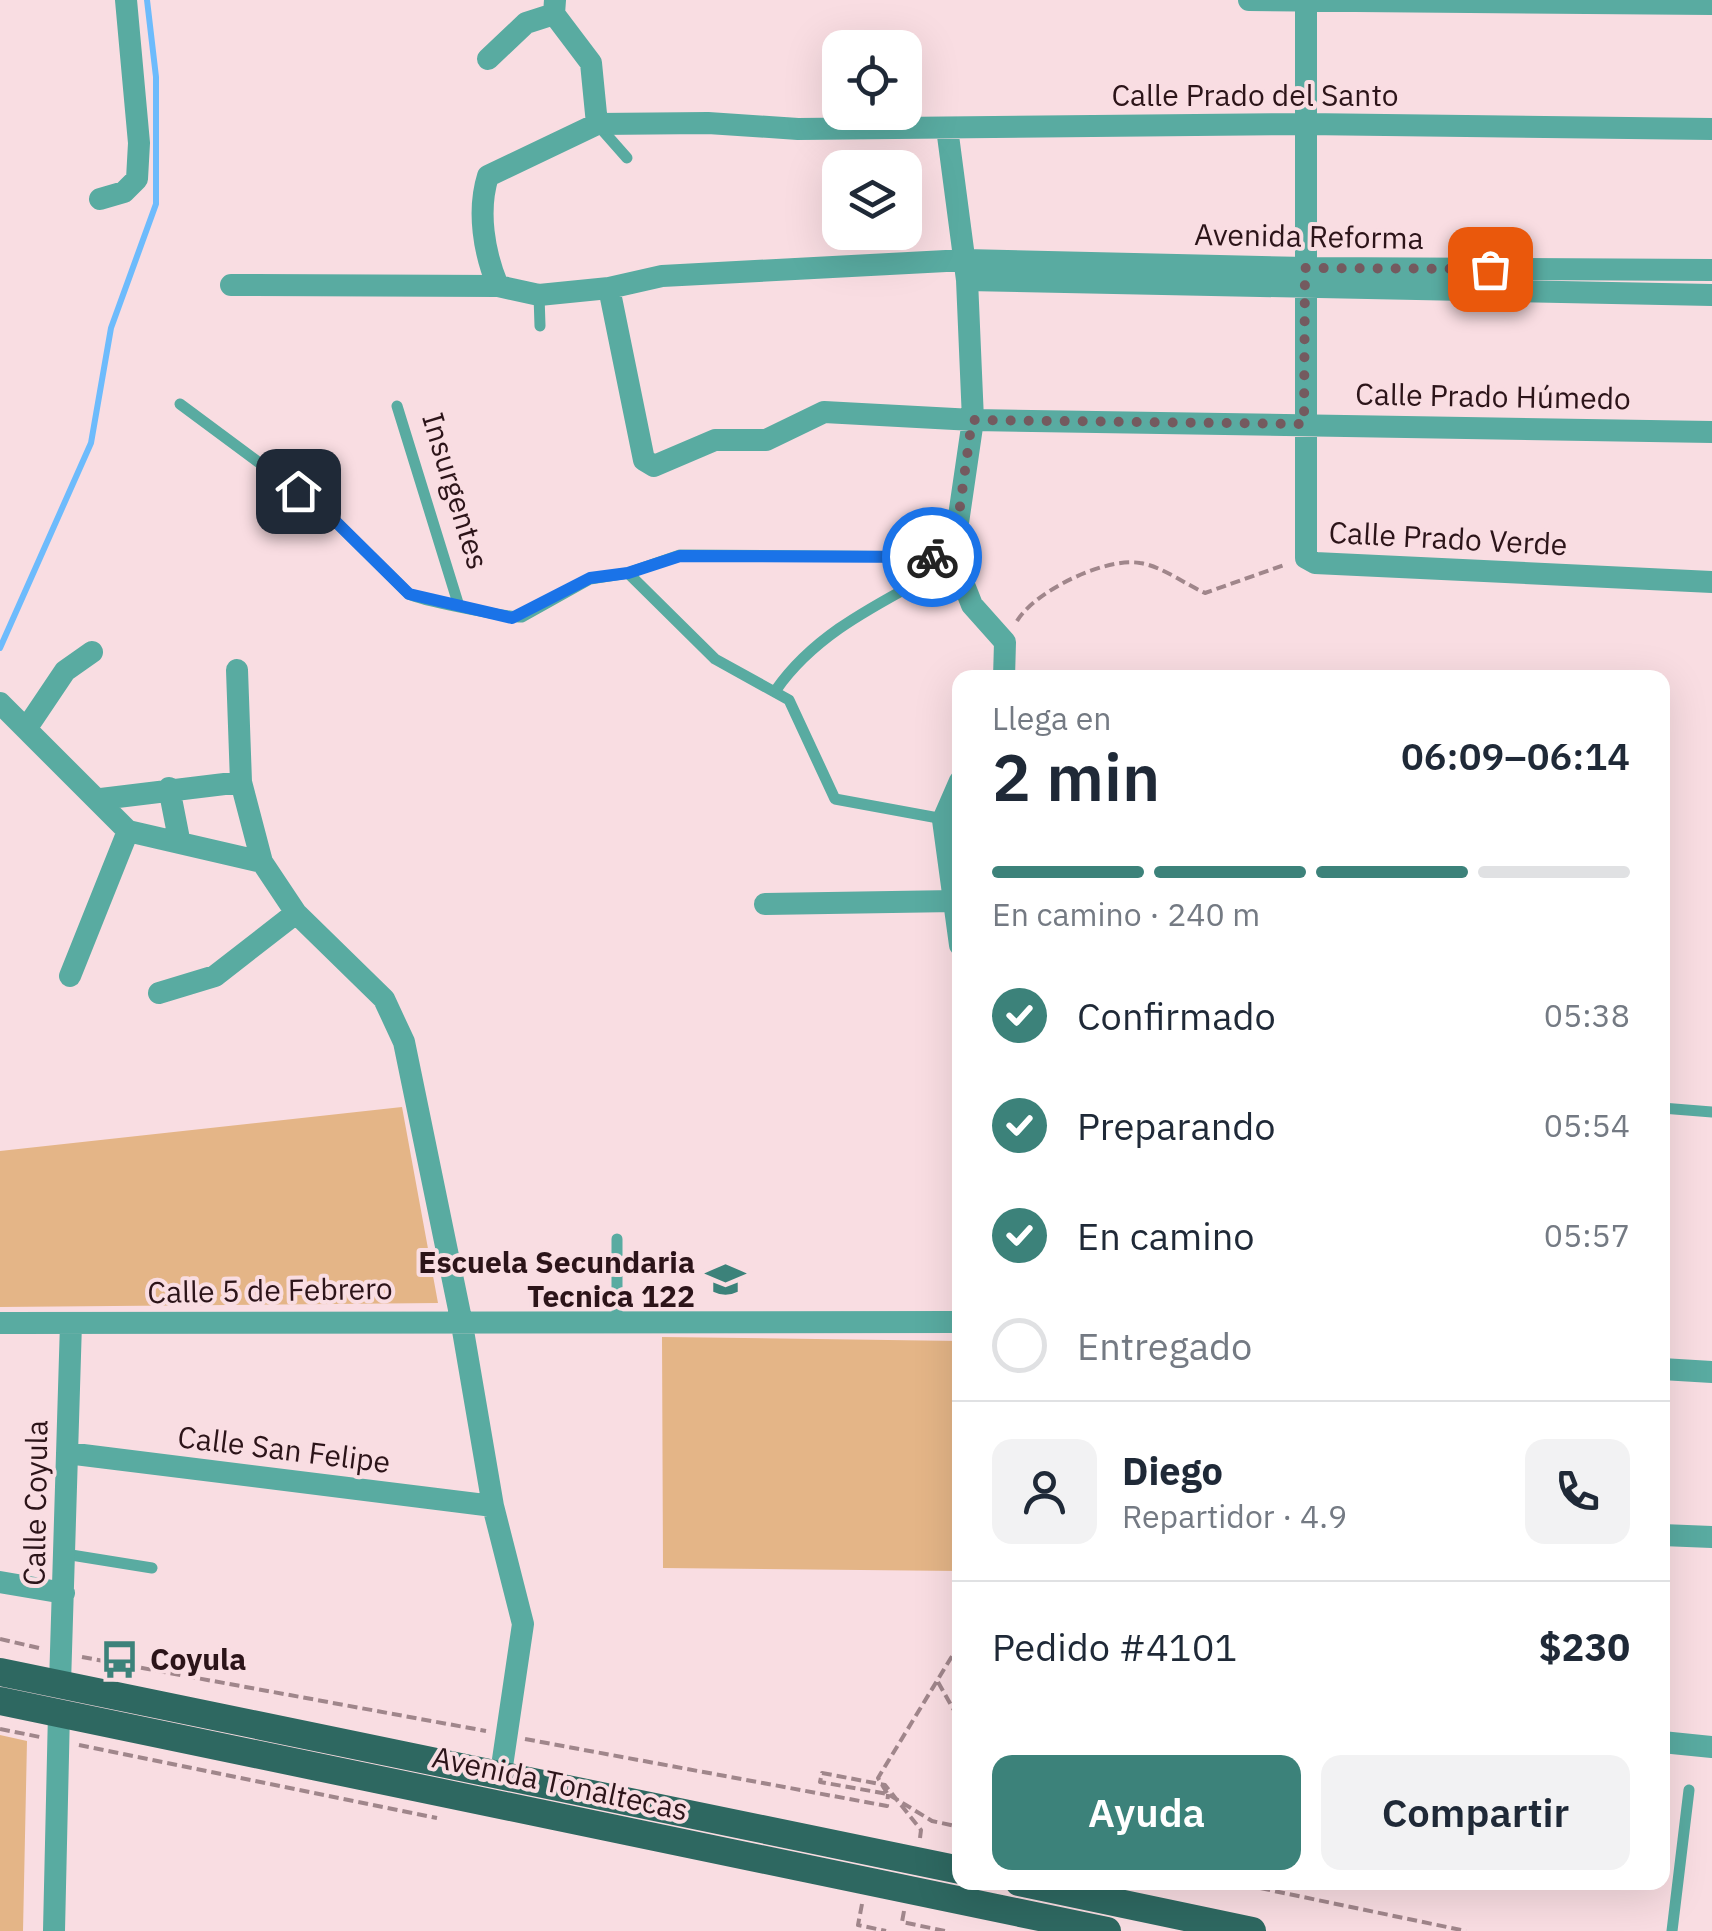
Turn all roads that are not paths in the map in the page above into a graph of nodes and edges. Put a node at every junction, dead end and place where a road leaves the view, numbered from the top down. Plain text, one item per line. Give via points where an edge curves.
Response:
1 (126, 0) edge
2 (1250, 0) edge
3 (1306, 0) edge
4 (1712, 4) edge
5 (554, 7) edge
6 (488, 59) dead end
7 (597, 124) junction
8 (1306, 124) junction
9 (947, 128) junction
10 (1712, 129) edge
11 (628, 158) dead end
12 (100, 199) dead end
13 (966, 270) junction
14 (1712, 270) edge
15 (1304, 279) junction
16 (231, 285) dead end
17 (498, 286) junction
18 (609, 288) junction
19 (539, 295) junction
20 (1712, 296) edge
21 (540, 326) dead end
22 (180, 404) dead end
23 (398, 406) dead end
24 (972, 420) junction
25 (1304, 424) junction
26 (1712, 432) edge
27 (954, 559) junction
28 (628, 573) junction
29 (1712, 582) edge
30 (458, 603) junction
31 (92, 652) dead end
32 (237, 670) dead end
33 (1004, 670) edge
34 (776, 690) junction
35 (0, 703) edge
36 (28, 726) junction
37 (241, 782) junction
38 (168, 788) junction
39 (101, 799) junction
40 (951, 821) edge
41 (128, 831) junction
42 (179, 839) junction
43 (262, 862) junction
44 (952, 901) edge
45 (765, 904) dead end
46 (296, 914) junction
47 (70, 976) dead end
48 (159, 994) dead end
49 (1670, 1109) edge
50 (1712, 1112) edge
51 (618, 1239) dead end
52 (461, 1320) junction
53 (617, 1321) junction
54 (952, 1322) edge
55 (70, 1323) junction
56 (0, 1324) edge
57 (1670, 1369) edge
58 (1712, 1372) edge
59 (67, 1453) junction
60 (494, 1506) junction
61 (1670, 1535) edge
62 (1712, 1537) edge
63 (65, 1554) junction
64 (152, 1568) dead end
65 (0, 1582) edge
66 (64, 1593) junction
67 (0, 1672) edge
68 (59, 1698) junction
69 (0, 1701) edge
70 (1670, 1743) edge
71 (1712, 1747) edge
72 (502, 1773) junction
73 (1689, 1790) dead end
74 (952, 1868) edge
75 (1056, 1890) edge
76 (54, 1931) edge
77 (1108, 1931) edge
78 (1252, 1931) edge
79 (1672, 1931) edge

1 - 12 street via 137,179 124,192
2 - 3 street
3 - 4 street
3 - 8 street
5 - 6 street
5 - 7 street via 591,63
7 - 9 street, Calle Prado del Santo
7 - 11 lane
7 - 17 street via 488,176 484,234
8 - 9 street, Calle Prado del Santo
8 - 10 street, Calle Prado del Santo
8 - 15 street
9 - 13 street
13 - 15 street, Avenida Reforma
13 - 18 street, Avenida Reforma via 662,276
13 - 24 street
14 - 15 street, Avenida Reforma
15 - 20 street, Avenida Reforma
15 - 25 street
16 - 17 street, Avenida Reforma
17 - 19 street, Avenida Reforma
18 - 19 street, Avenida Reforma
18 - 24 street, Calle Prado Húmedo via 648,465 714,440 766,440 824,412
19 - 21 lane
22 - 30 lane, Insurgentes via 327,513 409,594
23 - 30 lane, Insurgentes
24 - 25 street, Calle Prado Húmedo
24 - 27 street
25 - 26 street, Calle Prado Húmedo
25 - 29 street, Calle Prado Verde via 1306,558 1315,563
27 - 28 lane via 680,556
27 - 33 street via 972,605 1005,642
27 - 34 lane via 830,633 798,658
28 - 30 lane via 590,578 522,616
28 - 34 lane via 715,659
31 - 36 street via 65,671
32 - 37 street
34 - 40 lane via 789,700 836,799
35 - 36 street
36 - 39 street
37 - 38 street
37 - 43 street
38 - 39 street
38 - 42 street
39 - 41 street
41 - 42 street
41 - 47 street
42 - 43 street
43 - 46 street
44 - 45 street
46 - 48 street via 215,976
46 - 52 street via 384,999 404,1042
49 - 50 lane
51 - 53 lane
52 - 53 street, Calle 5 de Febrero
52 - 55 street, Calle 5 de Febrero
52 - 60 street
53 - 54 street, Calle 5 de Febrero
55 - 56 street, Calle 5 de Febrero
55 - 59 street, Calle Coyula
57 - 58 street
59 - 60 street, Calle San Felipe
59 - 63 street, Calle Coyula
60 - 72 street via 524,1624
61 - 62 street
63 - 64 lane
63 - 66 street, Calle Coyula
65 - 66 street
66 - 68 street, Calle Coyula
67 - 68 main road, Avenida Tonaltecas
68 - 69 main road, Avenida Tonaltecas
68 - 72 main road, Avenida Tonaltecas
68 - 76 street, Calle Coyula
68 - 77 main road, Avenida Tonaltecas
70 - 71 street
72 - 74 main road, Avenida Tonaltecas
73 - 79 lane
75 - 78 main road

